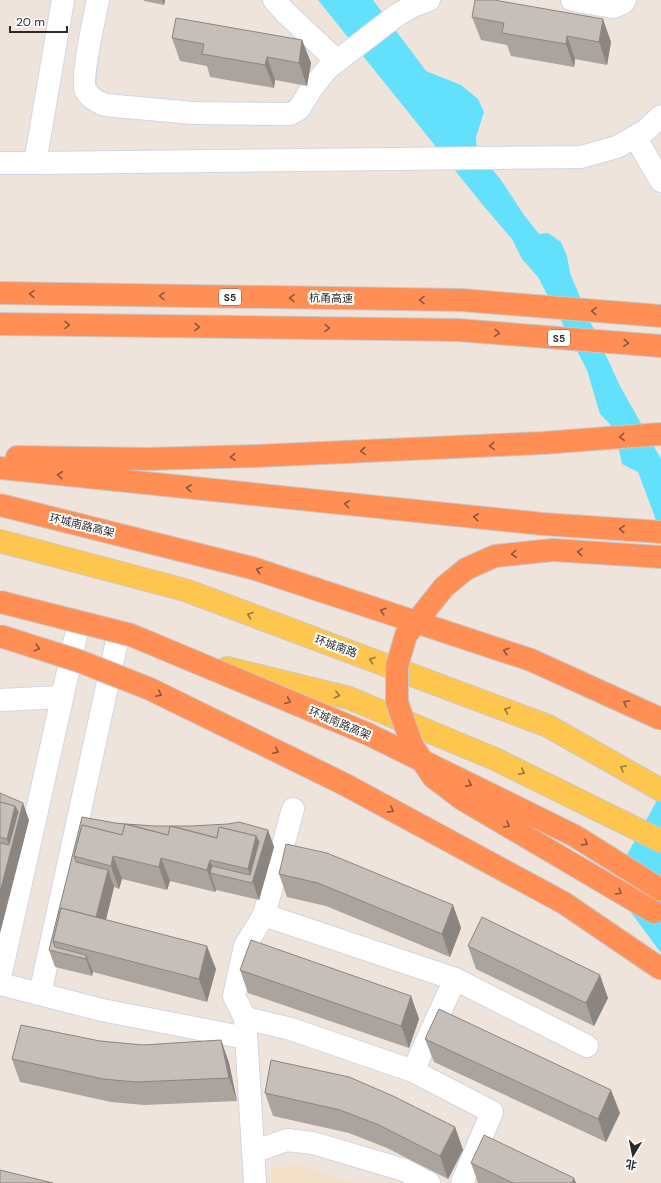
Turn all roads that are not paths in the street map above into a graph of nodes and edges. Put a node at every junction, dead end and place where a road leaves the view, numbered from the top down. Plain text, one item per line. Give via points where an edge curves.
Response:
1 (63, 0) edge
2 (98, 0) edge
3 (274, 0) edge
4 (429, 0) edge
5 (572, 0) edge
6 (625, 0) edge
7 (337, 61) junction
8 (661, 116) edge
9 (635, 137) junction
10 (0, 163) edge
11 (34, 163) junction
12 (661, 181) edge
13 (0, 293) edge
14 (661, 316) edge
15 (0, 324) edge
16 (661, 346) edge
17 (661, 434) edge
18 (0, 457) edge
19 (0, 468) edge
20 (0, 505) edge
21 (661, 532) edge
22 (0, 542) edge
23 (661, 557) edge
24 (0, 602) edge
25 (0, 613) edge
26 (77, 631) junction
27 (0, 636) edge
28 (117, 641) junction
29 (62, 697) junction
30 (0, 700) edge
31 (661, 720) edge
32 (659, 789) edge
33 (293, 809) dead end
34 (661, 841) edge
35 (661, 890) edge
36 (264, 915) junction
37 (661, 917) edge
38 (661, 969) edge
39 (0, 977) edge
40 (454, 979) junction
41 (0, 984) edge
42 (40, 994) junction
43 (245, 1028) junction
44 (587, 1046) dead end
45 (413, 1071) junction
46 (253, 1152) junction
47 (416, 1180) edge
48 (255, 1183) edge
49 (462, 1183) edge

1 - 11 street
2 - 7 street via 85,75 85,90 93,99 105,105 193,112 290,114 299,109 312,88
3 - 7 street
4 - 7 street via 397,15
5 - 6 street via 613,7
8 - 9 street
9 - 11 street via 617,147 581,156
9 - 12 street
10 - 11 street
14 -> 13 highway, 杭甬高速 / S5 via 461,300
15 -> 16 highway, S5 via 458,330
17 -> 18 highway via 543,443 256,456 147,459
21 -> 19 highway via 543,524
31 -> 20 highway, 环城南路高架, bridge via 531,660 267,572
32 -> 22 main road, 环城南路 via 541,723 185,590
23 -> 37 highway, bridge via 553,550 495,556 466,569 444,587 406,635 397,666 397,702 412,745 433,777 462,799
24 -> 35 highway, 环城南路高架, bridge via 131,635 368,734 576,836
25 - 26 main road
26 - 28 main road
26 - 29 street
27 -> 38 highway, bridge via 79,661 150,690 344,784 564,903
28 -> 34 main road via 349,698 495,759
28 - 42 street
29 - 30 street
29 - 39 street
33 - 36 street
36 - 40 street
36 - 43 street via 244,946 234,996
40 - 44 street
40 - 45 street
41 - 42 street
42 - 43 street via 102,1010
43 - 45 street via 291,1029
43 - 46 street
45 - 49 street via 492,1112
46 - 47 street via 287,1140 306,1142 404,1170
46 - 48 street

